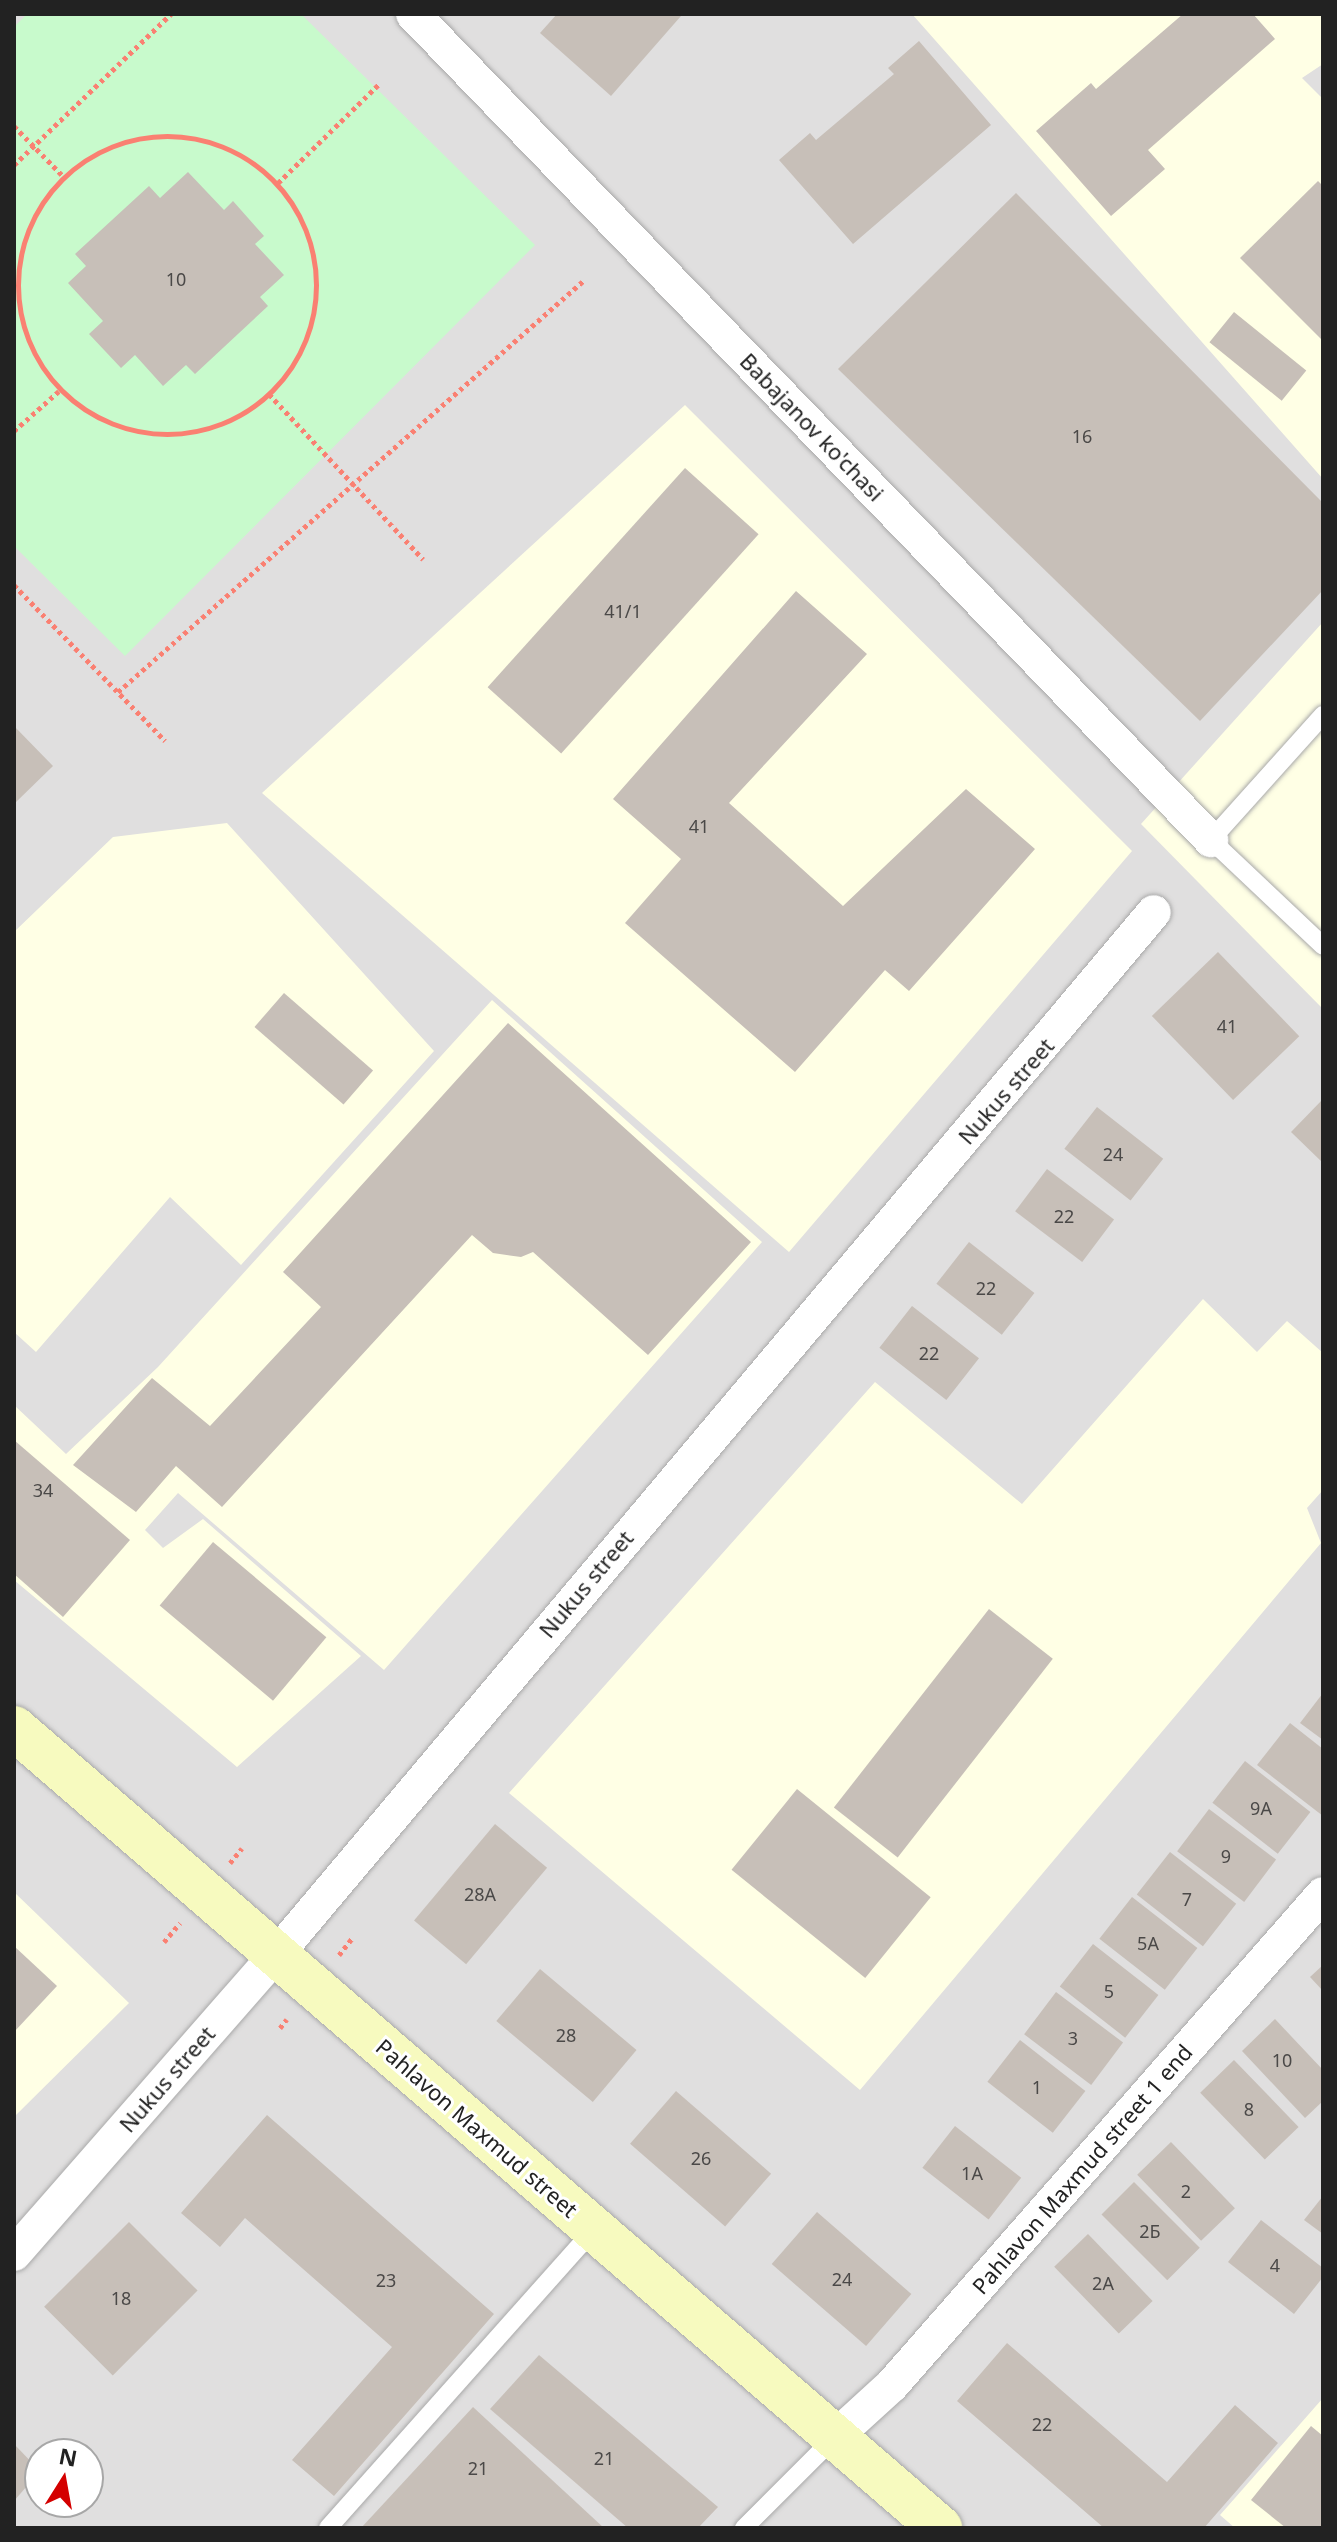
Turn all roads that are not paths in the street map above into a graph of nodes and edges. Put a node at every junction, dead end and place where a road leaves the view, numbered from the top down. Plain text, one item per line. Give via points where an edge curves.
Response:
1 (413, 14) edge
2 (1323, 715) edge
3 (1211, 840) junction
4 (1154, 912) dead end
5 (1323, 946) edge
6 (14, 1728) edge
7 (1323, 1894) edge
8 (276, 1955) junction
9 (594, 2229) junction
10 (14, 2254) edge
11 (835, 2437) junction
12 (328, 2528) edge
13 (744, 2528) edge
14 (940, 2528) edge

1 - 3 street, Babajanov ko'chasi
2 - 3 lane
3 - 5 lane
4 - 8 street, Nukus street
6 - 8 main road, Pahlavon Maxmud street
7 - 11 street, Pahlavon Maxmud street 1 end via 892,2385
8 - 9 main road, Pahlavon Maxmud street
8 - 10 street, Nukus street
9 - 11 main road, Pahlavon Maxmud street
9 - 12 lane
11 - 13 lane
11 - 14 main road, Pahlavon Maxmud street

